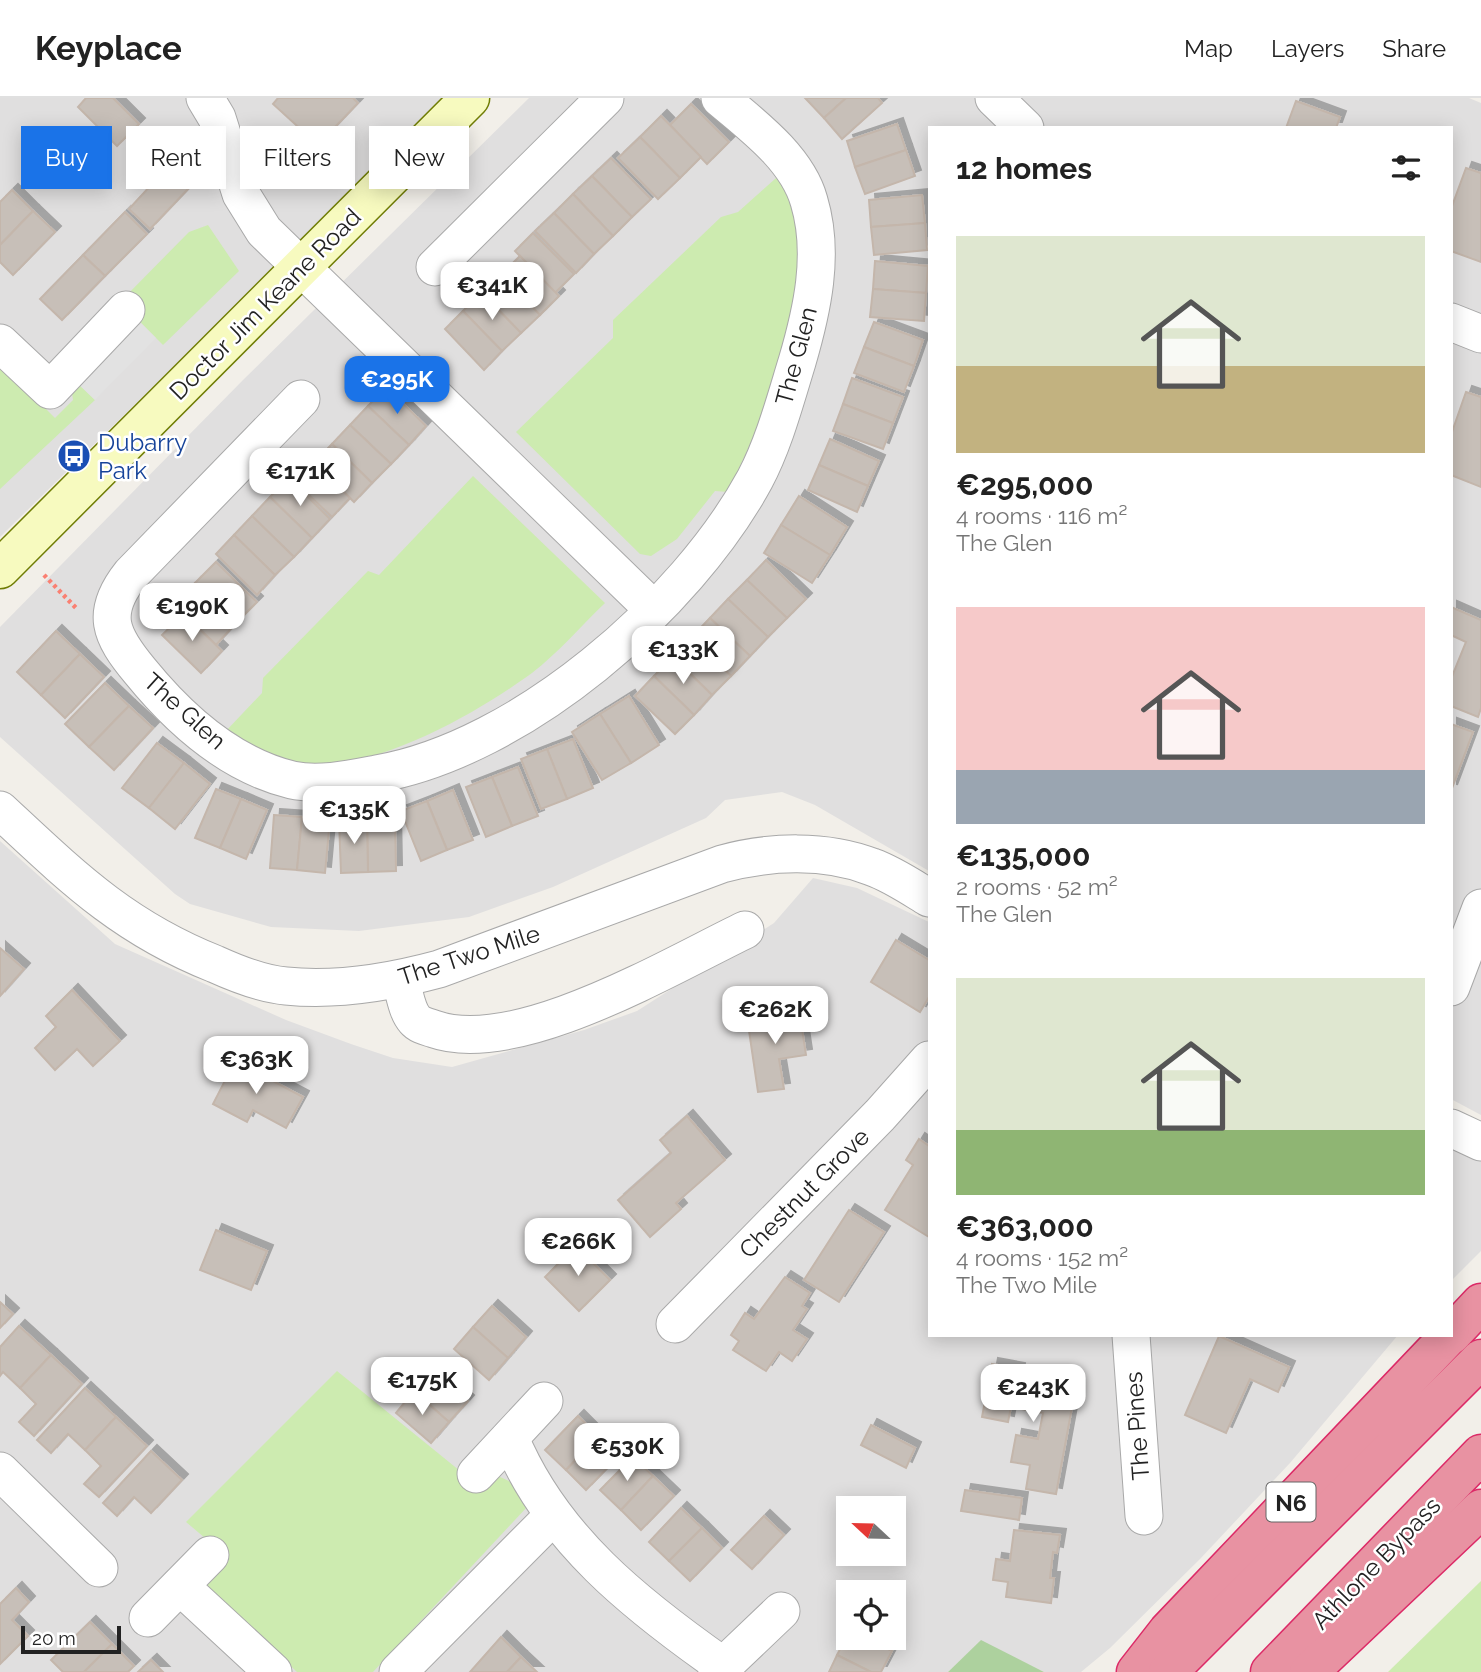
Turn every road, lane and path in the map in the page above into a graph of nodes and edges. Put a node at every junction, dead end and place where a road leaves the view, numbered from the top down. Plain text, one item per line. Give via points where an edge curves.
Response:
1 (205, 98) edge
2 (470, 98) edge
3 (605, 98) edge
4 (720, 98) edge
5 (994, 98) edge
6 (1023, 126) edge
7 (435, 268) dead end
8 (303, 269) junction
9 (126, 310) dead end
10 (1453, 324) edge
11 (1481, 334) edge
12 (0, 342) edge
13 (302, 399) dead end
14 (9, 560) edge
15 (654, 610) junction
16 (111, 623) junction
17 (0, 810) edge
18 (928, 897) edge
19 (1481, 908) edge
20 (746, 930) dead end
21 (400, 980) junction
22 (1453, 982) edge
23 (928, 1061) edge
24 (1453, 1129) edge
25 (1481, 1142) edge
26 (1481, 1303) edge
27 (675, 1324) dead end
28 (1453, 1332) edge
29 (1131, 1337) edge
30 (1448, 1337) edge
31 (1481, 1359) edge
32 (544, 1401) dead end
33 (510, 1437) junction
34 (1481, 1454) edge
35 (0, 1471) edge
36 (476, 1474) dead end
37 (1481, 1509) edge
38 (553, 1516) junction
39 (1144, 1516) dead end
40 (210, 1555) dead end
41 (99, 1568) dead end
42 (180, 1586) junction
43 (781, 1611) dead end
44 (148, 1618) dead end
45 (720, 1669) edge
46 (273, 1672) edge
47 (398, 1672) edge
48 (1136, 1672) edge
49 (1168, 1672) edge
50 (1270, 1672) edge
51 (1309, 1672) edge

1 - 8 street via 217,118 247,207
2 - 8 street, Doctor Jim Keane Road
3 - 7 street
4 - 15 street, The Glen via 782,156 808,197 815,225 815,273 803,340 757,476 722,533
5 - 6 street
8 - 14 street, Doctor Jim Keane Road
8 - 15 street
9 - 12 street via 50,390
10 - 11 street
13 - 16 street via 131,574 115,596
14 - 16 path via 70,598 81,613
15 - 16 street, The Glen via 592,667 518,717 449,755 387,773 321,781 279,775 241,760 212,741 148,681
17 - 21 street, The Two Mile via 110,909 192,955 285,986
18 - 21 street, The Two Mile via 873,867 833,855 762,855 722,864
19 - 22 street
20 - 21 street via 587,1006 520,1029 471,1035 442,1032 419,1023 409,1010
23 - 27 street, Chestnut Grove
24 - 25 street
26 - 28 highway, N6
29 - 39 street, The Pines
30 - 48 highway, N6 via 1168,1631
31 - 49 highway, N6
32 - 33 street
33 - 36 street
33 - 38 street
34 - 50 highway, Athlone Bypass
35 - 41 street
37 - 51 highway
38 - 45 street via 638,1605
38 - 47 street
40 - 42 street
42 - 44 street
42 - 46 street
43 - 45 street

